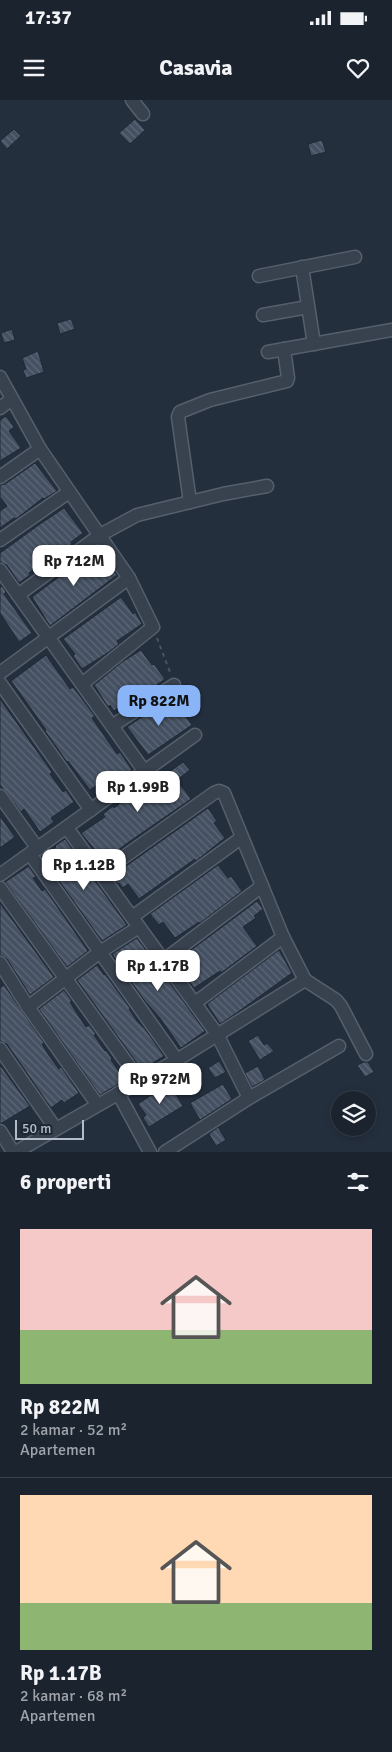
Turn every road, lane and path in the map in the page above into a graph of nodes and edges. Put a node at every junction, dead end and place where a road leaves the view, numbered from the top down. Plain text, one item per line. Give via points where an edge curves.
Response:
1 (132, 100) edge
2 (143, 114) dead end
3 (355, 257) dead end
4 (302, 268) junction
5 (258, 276) dead end
6 (308, 307) junction
7 (262, 315) dead end
8 (392, 330) edge
9 (314, 344) junction
10 (284, 349) junction
11 (268, 352) dead end
12 (0, 377) edge
13 (12, 399) junction
14 (0, 408) edge
15 (40, 449) junction
16 (0, 477) edge
17 (267, 486) dead end
18 (69, 492) junction
19 (190, 502) junction
20 (100, 535) junction
21 (0, 540) edge
22 (0, 570) edge
23 (129, 578) junction
24 (18, 596) junction
25 (153, 627) junction
26 (49, 638) junction
27 (0, 673) edge
28 (0, 683) edge
29 (82, 684) junction
30 (174, 684) joint
31 (112, 726) junction
32 (195, 735) dead end
33 (145, 772) junction
34 (0, 796) edge
35 (91, 810) junction
36 (67, 828) junction
37 (242, 838) junction
38 (34, 852) junction
39 (100, 874) junction
40 (0, 875) edge
41 (262, 886) junction
42 (0, 888) edge
43 (136, 922) junction
44 (283, 937) junction
45 (100, 952) junction
46 (164, 960) junction
47 (0, 963) edge
48 (66, 978) junction
49 (305, 980) junction
50 (195, 1003) junction
51 (28, 1007) junction
52 (217, 1034) junction
53 (338, 1046) dead end
54 (0, 1048) edge
55 (366, 1054) dead end
56 (177, 1060) junction
57 (140, 1080) junction
58 (118, 1093) junction
59 (248, 1098) junction
60 (97, 1104) junction
61 (56, 1128) junction
62 (0, 1131) edge
63 (15, 1152) edge
64 (150, 1152) edge
65 (165, 1152) edge

1 - 2 street
3 - 4 street
4 - 5 street
4 - 6 street
6 - 7 street
6 - 9 street
8 - 9 street
9 - 10 street
10 - 11 street
10 - 19 street via 287,381 210,400 180,412 178,417
12 - 13 street
13 - 14 street
13 - 15 street
15 - 16 street
15 - 18 street
17 - 19 street
18 - 20 street
18 - 21 street
19 - 20 street via 137,515
20 - 23 street
20 - 24 street
22 - 24 street
23 - 25 street
23 - 26 street
24 - 26 street
25 - 29 street
25 - 30 path
26 - 27 street
26 - 29 street
28 - 35 street
29 - 31 street
30 - 31 street
31 - 33 street
32 - 33 street
33 - 35 street
34 - 38 street
35 - 36 street
36 - 38 street
36 - 39 street
37 - 39 street via 224,793 219,791
37 - 41 street
37 - 43 street
38 - 40 street
38 - 45 street
39 - 43 street
41 - 44 street
41 - 46 street
42 - 48 street
43 - 45 street
43 - 46 street
44 - 49 street
44 - 50 street
45 - 48 street
45 - 56 street
46 - 50 street
47 - 51 street
48 - 51 street
48 - 57 street
49 - 52 street
49 - 55 street via 342,1006
50 - 52 street
51 - 60 street
52 - 56 street
52 - 59 street
53 - 59 street
54 - 61 street
56 - 57 street
57 - 58 street
58 - 60 street
58 - 64 street
59 - 65 street
60 - 61 street
61 - 63 street
62 - 63 street

